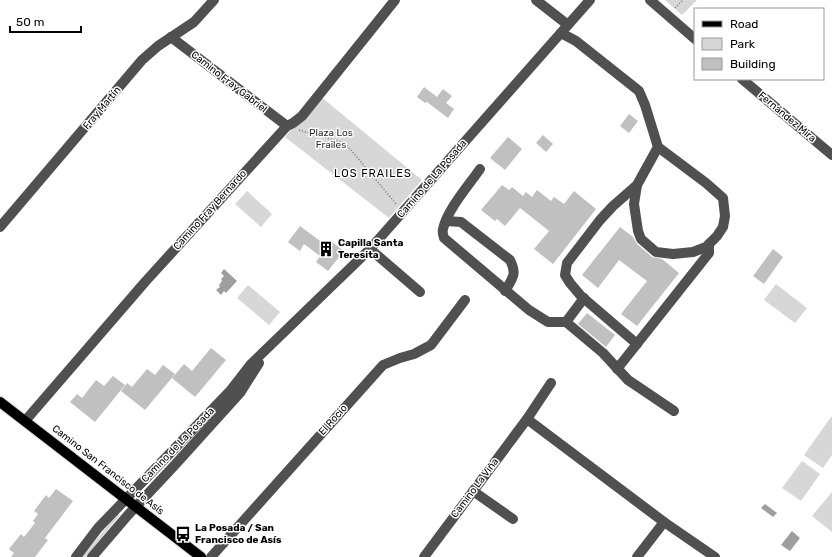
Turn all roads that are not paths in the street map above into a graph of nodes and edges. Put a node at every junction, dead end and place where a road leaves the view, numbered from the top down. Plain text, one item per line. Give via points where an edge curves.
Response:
1 (214, 0) edge
2 (395, 0) edge
3 (536, 0) edge
4 (590, 0) edge
5 (650, 0) edge
6 (568, 25) junction
7 (561, 33) junction
8 (171, 37) junction
9 (694, 38) edge
10 (743, 80) edge
11 (287, 126) junction
12 (658, 147) junction
13 (832, 155) edge
14 (480, 169) dead end
15 (637, 185) junction
16 (446, 221) junction
17 (0, 227) edge
18 (709, 244) junction
19 (370, 249) junction
20 (505, 291) junction
21 (420, 292) dead end
22 (584, 298) junction
23 (465, 300) dead end
24 (566, 322) junction
25 (637, 344) junction
26 (265, 350) junction
27 (617, 369) junction
28 (551, 383) dead end
29 (0, 402) edge
30 (674, 411) dead end
31 (527, 419) junction
32 (25, 421) junction
33 (164, 459) junction
34 (173, 467) junction
35 (473, 491) junction
36 (126, 499) junction
37 (136, 506) junction
38 (513, 519) dead end
39 (664, 522) junction
40 (76, 557) edge
41 (92, 557) edge
42 (201, 557) edge
43 (211, 557) edge
44 (424, 557) edge
45 (637, 557) edge
46 (715, 557) edge

1 - 8 street, Fray Martín via 194,22
2 - 11 street, Camino Fray Bernardo via 302,116
3 - 6 street
4 - 6 street, Camino de La Posada
5 - 9 street
6 - 7 street, Camino de La Posada
7 - 12 street via 571,45 645,105
7 - 19 street, Camino de La Posada
8 - 11 street, Camino Fray Gabriel
8 - 17 street, Fray Martín via 142,60
10 - 13 street, Fernández Mira
11 - 32 street, Camino Fray Bernardo via 145,282
12 - 15 street
12 - 18 street via 723,198 723,227
14 - 16 street via 456,202
15 - 18 street via 634,204 638,231 641,239 656,252 693,252
15 - 22 street via 600,220 567,263 565,275
16 - 20 street via 442,230 444,238
16 - 20 street via 461,222 510,260 514,269 512,280
18 - 25 street via 709,253
19 - 21 street
19 - 26 street, Camino de La Posada
20 - 24 street via 548,322
22 - 24 street
22 - 25 street
23 - 43 street, El Rocio via 431,345 383,365 374,374
24 - 27 street via 604,353
25 - 27 street
26 - 33 street, Camino de La Posada
26 - 34 street, Camino de La Posada via 240,393
27 - 30 street via 628,380
28 - 31 street, Camino La Viña
29 - 32 main road, Camino San Francisco de Asís
31 - 35 street, Camino La Viña
31 - 39 street
32 - 36 main road, Camino San Francisco de Asís
33 - 34 street
33 - 36 street, Camino de La Posada
34 - 37 street, Camino de La Posada
35 - 38 street
35 - 44 street, Camino La Viña
36 - 37 main road, Camino San Francisco de Asís
36 - 40 street, Camino de La Posada via 85,543
37 - 41 street, Camino de La Posada
37 - 42 main road, Camino San Francisco de Asís
39 - 45 street
39 - 46 street

